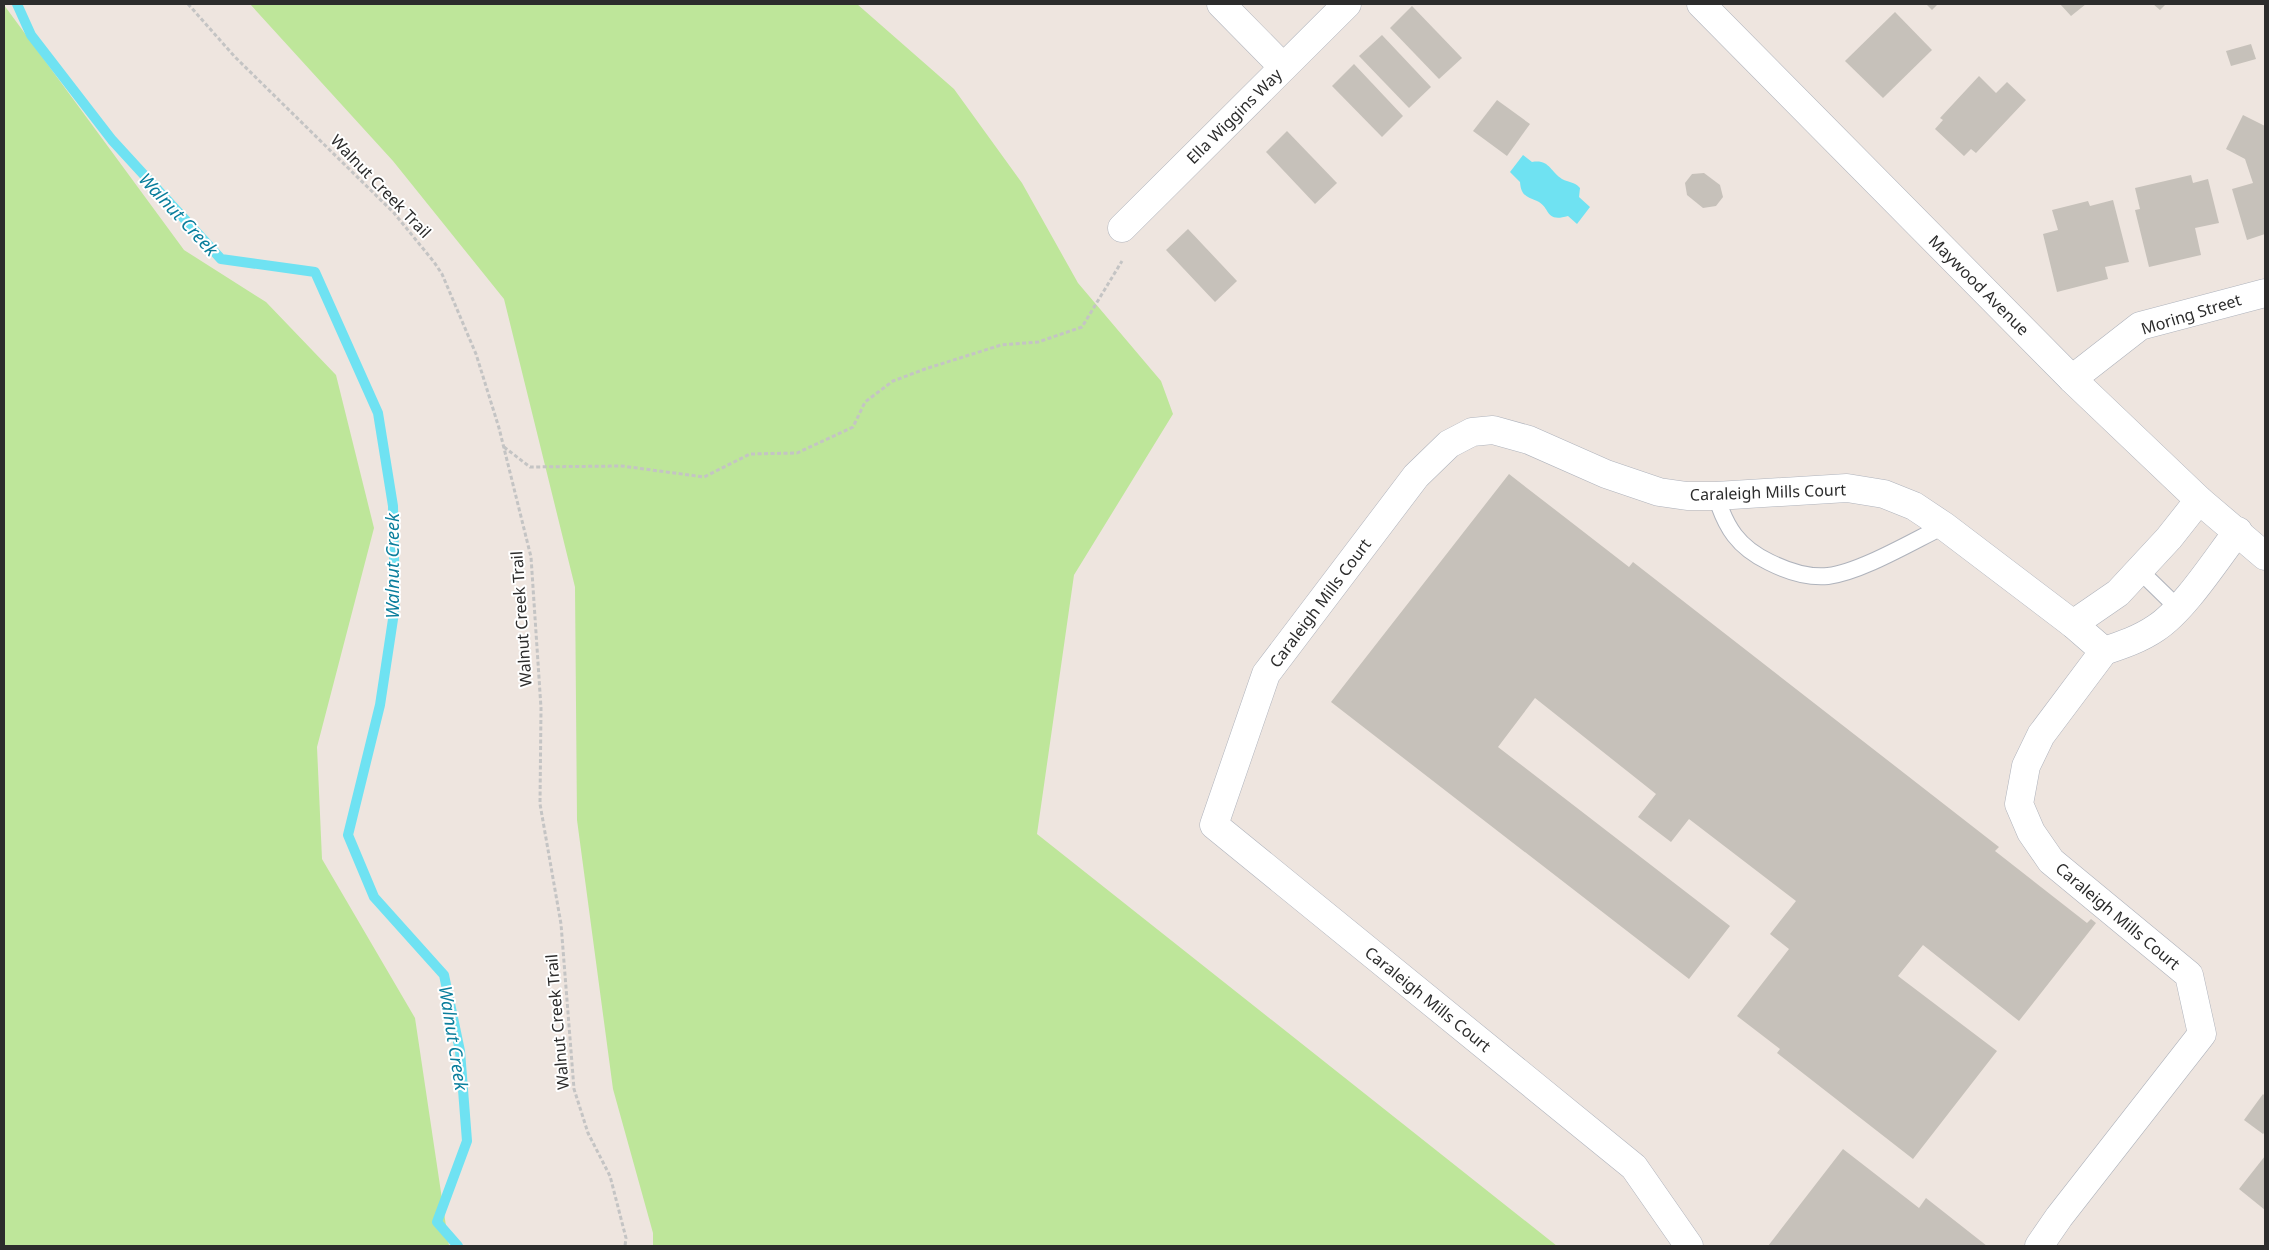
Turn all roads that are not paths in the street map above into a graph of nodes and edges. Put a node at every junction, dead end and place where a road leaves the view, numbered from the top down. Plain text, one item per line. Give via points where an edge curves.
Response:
1 (1221, 4) edge
2 (1347, 4) edge
3 (1701, 4) edge
4 (1283, 67) junction
5 (1122, 228) dead end
6 (2265, 293) edge
7 (2072, 380) junction
8 (1716, 496) junction
9 (2199, 500) junction
10 (1944, 526) junction
11 (2238, 531) junction
12 (2265, 556) edge
13 (2140, 571) junction
14 (2178, 608) junction
15 (2073, 624) junction
16 (2104, 651) junction
17 (1689, 1246) edge
18 (2039, 1246) edge

1 - 4 street
2 - 4 street, Ella Wiggins Way
3 - 7 street, Maywood Avenue
4 - 5 street, Ella Wiggins Way
6 - 7 street, Moring Street via 2140,326
7 - 9 street, Maywood Avenue
8 - 10 street, Caraleigh Mills Court via 1847,488 1884,494 1914,506
8 - 10 lane via 1730,532 1746,547 1785,570 1806,575 1827,576 1850,571
8 - 17 street, Caraleigh Mills Court via 1659,492 1606,474 1529,440 1493,430 1472,432 1449,444 1416,476 1266,674 1214,825 1634,1167
9 - 11 street, Maywood Avenue
9 - 13 street
10 - 15 street, Caraleigh Mills Court
11 - 12 street, Maywood Avenue
11 - 14 street
13 - 14 lane
13 - 15 street via 2118,593
14 - 16 street via 2142,637
15 - 16 street, Caraleigh Mills Court
16 - 18 street, Caraleigh Mills Court via 2041,735 2026,766 2019,804 2031,832 2050,861 2188,975 2202,1034

